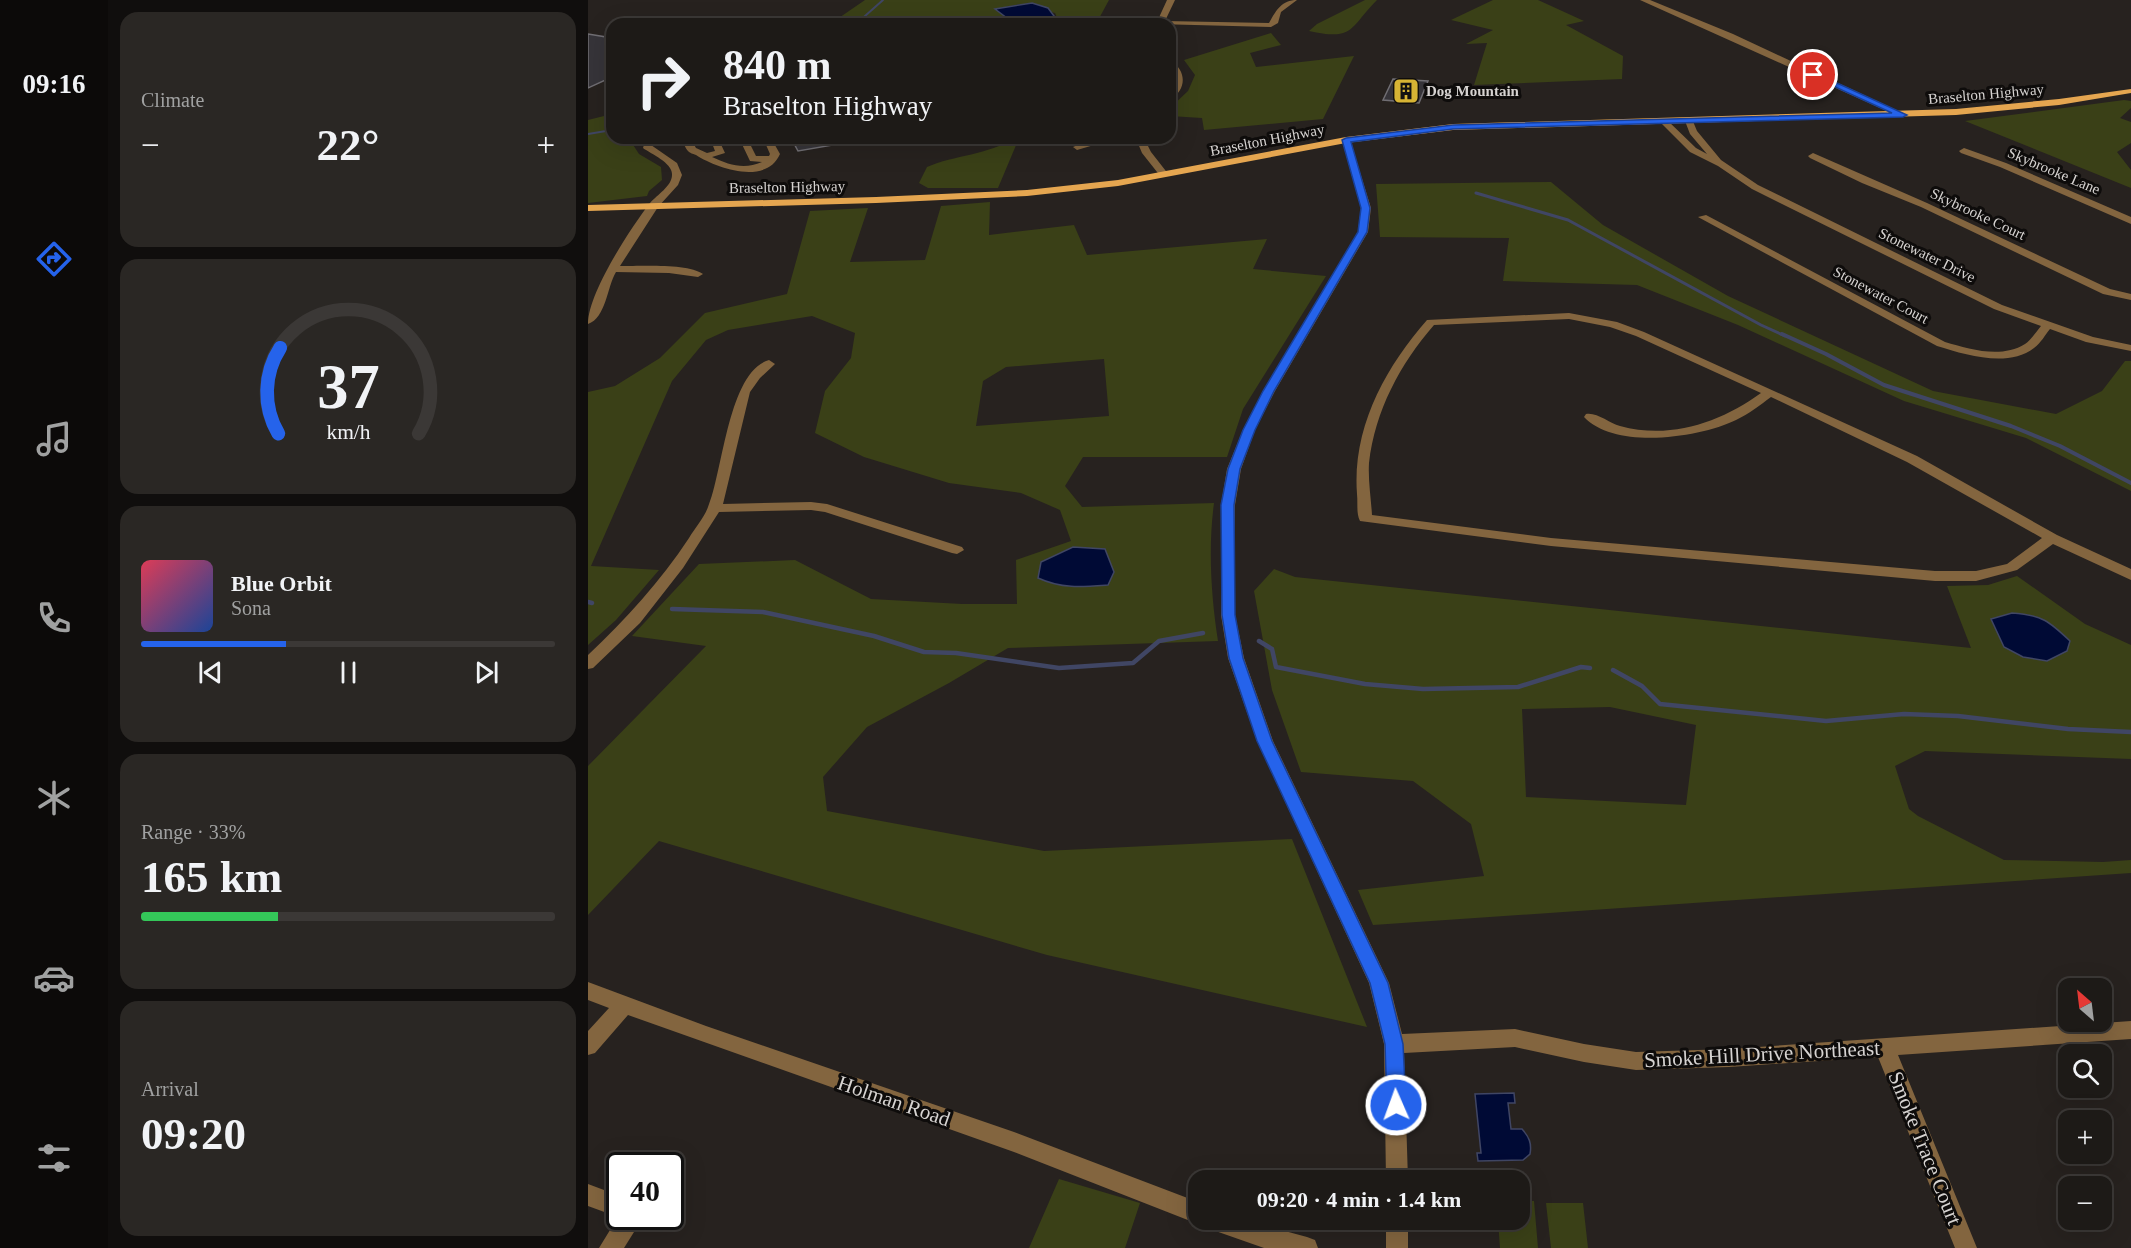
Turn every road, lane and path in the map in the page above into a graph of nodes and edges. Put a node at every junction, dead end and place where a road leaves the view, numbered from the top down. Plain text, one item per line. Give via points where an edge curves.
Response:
1 (1171, 0) edge
2 (1293, 0) edge
3 (1644, 0) edge
4 (1163, 18) edge
5 (1176, 24) edge
6 (1176, 70) edge
7 (1176, 92) edge
8 (2129, 93) edge
9 (1903, 115) junction
10 (1689, 121) junction
11 (1664, 122) junction
12 (1346, 140) junction
13 (647, 144) edge
14 (689, 144) edge
15 (716, 144) edge
16 (746, 144) edge
17 (770, 144) edge
18 (1087, 144) edge
19 (1143, 144) edge
20 (1077, 147) dead end
21 (1964, 151) dead end
22 (702, 156) junction
23 (1813, 156) dead end
24 (772, 159) junction
25 (1721, 164) junction
26 (1164, 175) junction
27 (654, 205) junction
28 (588, 208) edge
29 (1703, 217) dead end
30 (2131, 221) edge
31 (613, 269) junction
32 (698, 274) dead end
33 (2131, 297) edge
34 (588, 321) edge
35 (2046, 326) junction
36 (2131, 348) edge
37 (769, 364) dead end
38 (1770, 392) junction
39 (1590, 417) dead end
40 (715, 508) junction
41 (2052, 538) junction
42 (957, 550) dead end
43 (2131, 575) edge
44 (588, 664) edge
45 (588, 991) edge
46 (625, 1004) junction
47 (2131, 1030) edge
48 (1394, 1044) junction
49 (588, 1046) edge
50 (1884, 1047) junction
51 (1397, 1170) edge
52 (588, 1195) edge
53 (606, 1202) edge
54 (1188, 1209) edge
55 (623, 1230) edge
56 (1242, 1230) edge
57 (1397, 1230) edge
58 (610, 1248) edge
59 (1306, 1248) edge
60 (1397, 1248) edge
61 (1966, 1248) edge

1 - 4 street
2 - 5 street via 1278,11 1271,25
3 - 9 street
6 - 7 street via 1181,83
8 - 9 main road, Braselton Highway via 2009,108
9 - 10 main road, Braselton Highway
10 - 11 main road, Braselton Highway
10 - 25 street, Stonewater Drive via 1693,132
11 - 12 main road, Braselton Highway via 1453,127
11 - 25 street, Stonewater Drive via 1693,150
12 - 26 main road, Braselton Highway
12 - 48 street via 1366,208 1363,232 1269,391 1234,469 1227,516 1228,615 1236,658 1265,741 1379,983
13 - 27 street via 674,165 677,175
14 - 22 street
15 - 22 street via 720,153
16 - 24 street via 753,159
17 - 24 street via 775,154
18 - 20 street
19 - 26 street
21 - 30 street, Skybrooke Lane
22 - 24 street via 732,169 761,165
23 - 33 street, Skybrooke Court via 2107,292
25 - 35 street, Stonewater Drive via 1765,193 1998,307
26 - 27 main road, Braselton Highway via 1076,189 975,197
27 - 28 main road, Braselton Highway
27 - 31 street
29 - 35 street, Stonewater Court via 1941,344 1978,353 2015,351 2030,346
31 - 32 street
31 - 34 street
35 - 36 street, Stonewater Drive
37 - 40 street via 744,392
38 - 39 street via 1733,417 1707,428 1674,433 1614,429
38 - 41 street via 1912,459
38 - 41 street via 1640,334 1595,320 1569,316 1431,322 1409,345 1387,383 1368,432 1363,465 1365,518 1551,542 1935,576 1976,576 2012,567
40 - 42 street via 827,508
40 - 44 street via 678,565 635,619
41 - 43 street
45 - 46 street, Holman Road
46 - 49 street
46 - 54 street, Holman Road via 1014,1142
47 - 50 street, Smoke Hill Drive Northeast
48 - 50 street, Smoke Hill Drive Northeast via 1515,1038 1636,1061
48 - 51 street
50 - 61 street, Smoke Trace Court
52 - 53 street
55 - 58 street
56 - 59 street
57 - 60 street

